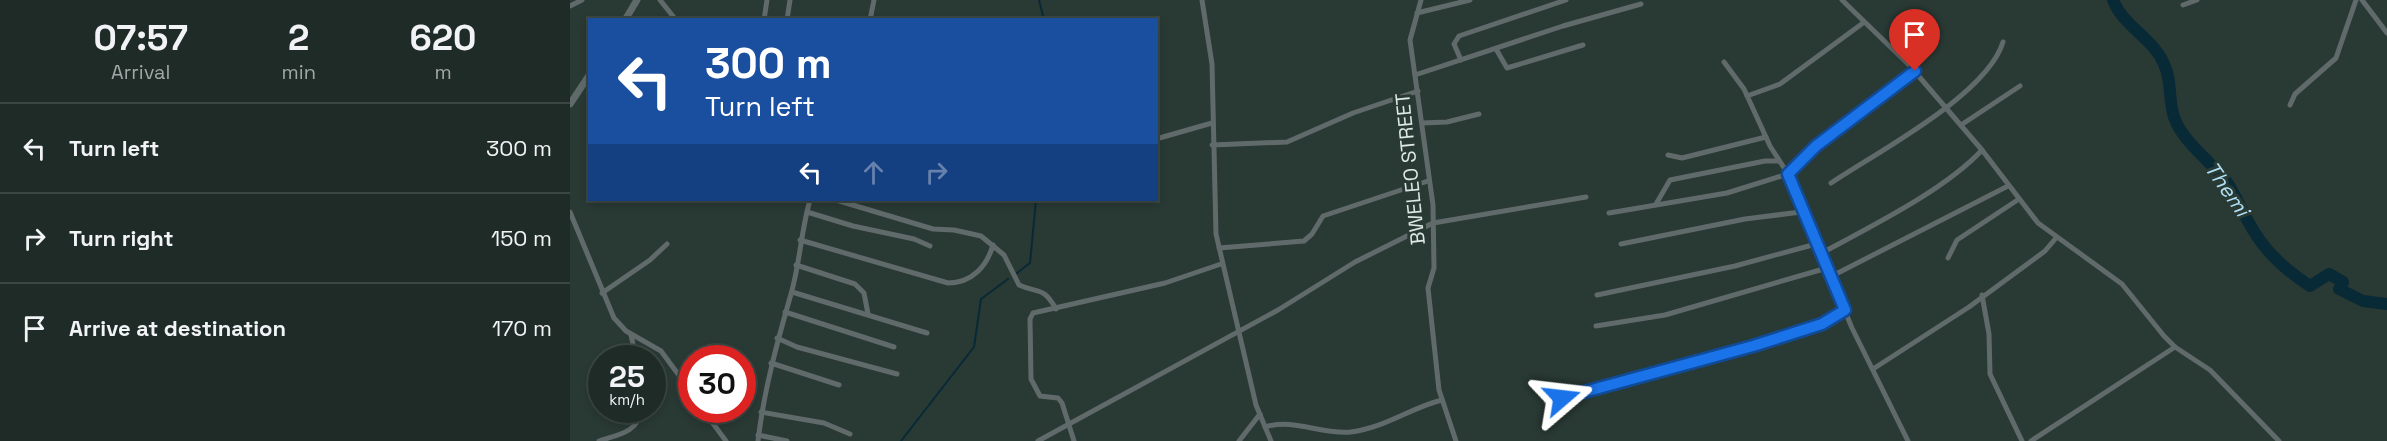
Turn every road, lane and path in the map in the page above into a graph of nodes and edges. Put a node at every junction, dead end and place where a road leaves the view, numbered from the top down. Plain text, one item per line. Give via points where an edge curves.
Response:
1 (582, 0) edge
2 (637, 0) edge
3 (660, 0) edge
4 (767, 0) edge
5 (790, 0) edge
6 (874, 0) edge
7 (1202, 0) edge
8 (1421, 0) edge
9 (1470, 0) edge
10 (1566, 0) edge
11 (1842, 0) edge
12 (2197, 0) edge
13 (2356, 0) edge
14 (2362, 0) edge
15 (1641, 4) dead end
16 (2183, 5) dead end
17 (570, 6) edge
18 (1417, 13) junction
19 (626, 18) edge
20 (674, 18) edge
21 (764, 18) edge
22 (787, 18) edge
23 (870, 18) edge
24 (1863, 23) junction
25 (2387, 33) edge
26 (2003, 42) dead end
27 (1583, 45) dead end
28 (1496, 49) junction
29 (1461, 60) junction
30 (1724, 62) dead end
31 (1915, 71) junction
32 (1415, 75) junction
33 (588, 77) edge
34 (2020, 86) dead end
35 (1418, 92) junction
36 (1747, 96) junction
37 (570, 104) edge
38 (2290, 105) dead end
39 (1946, 107) junction
40 (1479, 114) dead end
41 (1212, 123) junction
42 (1422, 123) junction
43 (1961, 125) junction
44 (1766, 137) junction
45 (1158, 138) edge
46 (1212, 145) junction
47 (1982, 150) junction
48 (1668, 155) dead end
49 (1779, 161) junction
50 (1788, 174) junction
51 (1428, 181) junction
52 (1831, 183) dead end
53 (2008, 186) junction
54 (1586, 197) dead end
55 (2019, 200) junction
56 (810, 201) edge
57 (839, 201) edge
58 (1656, 204) junction
59 (570, 212) edge
60 (807, 212) junction
61 (1801, 212) junction
62 (1609, 213) dead end
63 (1433, 223) junction
64 (2056, 238) junction
65 (800, 240) junction
66 (667, 244) dead end
67 (1621, 244) dead end
68 (1816, 244) junction
69 (993, 245) junction
70 (930, 246) dead end
71 (1219, 248) junction
72 (1822, 253) junction
73 (1948, 258) dead end
74 (1221, 264) junction
75 (796, 265) junction
76 (1827, 268) junction
77 (1830, 277) junction
78 (792, 292) junction
79 (602, 293) junction
80 (1597, 295) dead end
81 (1982, 295) junction
82 (1056, 309) junction
83 (1845, 310) junction
84 (785, 312) junction
85 (868, 314) junction
86 (1596, 326) dead end
87 (1238, 330) junction
88 (927, 333) dead end
89 (631, 335) junction
90 (777, 338) junction
91 (633, 345) edge
92 (894, 347) dead end
93 (2175, 347) junction
94 (771, 363) junction
95 (1873, 369) junction
96 (678, 374) edge
97 (897, 374) dead end
98 (839, 386) dead end
99 (1442, 400) junction
100 (1546, 402) dead end
101 (761, 412) junction
102 (1260, 414) junction
103 (638, 423) edge
104 (713, 423) edge
105 (1070, 425) junction
106 (1265, 427) junction
107 (850, 434) dead end
108 (758, 438) edge
109 (599, 441) edge
110 (726, 441) edge
111 (787, 441) edge
112 (1038, 441) edge
113 (1074, 441) edge
114 (1239, 441) edge
115 (1271, 441) edge
116 (1456, 441) edge
117 (1908, 441) edge
118 (2022, 441) edge
119 (2031, 441) edge
120 (2279, 441) edge

1 - 17 street
2 - 19 street
3 - 20 street
4 - 21 street
5 - 22 street
6 - 23 street
7 - 41 street via 1212,64
8 - 18 street, BWELEO STREET
9 - 18 street
10 - 29 street via 1458,36 1454,44
11 - 24 street
12 - 16 street
13 - 38 street via 2336,58 2295,94
14 - 25 street
15 - 28 street
18 - 32 street, BWELEO STREET via 1410,40
24 - 31 street
24 - 36 street via 1780,84
26 - 39 street via 1986,74
27 - 28 street via 1507,68
28 - 29 street
29 - 32 street
30 - 36 street
31 - 39 street
31 - 50 street via 1816,146
32 - 35 street, BWELEO STREET
33 - 37 street
34 - 43 street
35 - 42 street, BWELEO STREET
35 - 46 street via 1353,113 1287,142
36 - 44 street
39 - 43 street
39 - 52 street
40 - 42 street
41 - 45 street
41 - 46 street
42 - 51 street, BWELEO STREET
43 - 47 street
44 - 48 street via 1682,158
44 - 49 street
46 - 71 street
47 - 53 street
47 - 72 street via 1890,216
49 - 50 street
49 - 58 street via 1670,180
50 - 58 street via 1727,193
50 - 61 street
51 - 63 street, BWELEO STREET
51 - 71 street via 1323,216 1304,241
53 - 55 street
53 - 77 street
54 - 63 street
55 - 64 street
55 - 73 street via 1957,240
56 - 60 street
57 - 69 street via 933,229 981,236
58 - 62 street
59 - 79 street
60 - 65 street
60 - 70 street
61 - 67 street
61 - 68 street
63 - 87 street via 1355,262
63 - 99 street, BWELEO STREET via 1434,268 1428,288
64 - 81 street via 2032,261
64 - 93 street via 2122,284
65 - 69 street via 948,283 962,282 985,266
65 - 75 street
66 - 79 street
68 - 72 street
68 - 80 street via 1735,267
69 - 82 street via 1004,255 1018,285 1043,292
71 - 74 street
72 - 76 street
74 - 82 street via 1165,283
74 - 87 street
75 - 78 street
75 - 85 street via 855,284 864,293
76 - 77 street
76 - 86 street via 1665,315
77 - 83 street
78 - 84 street
78 - 85 street
79 - 89 street via 614,318
81 - 95 street
81 - 118 street via 1989,334 1990,374
82 - 105 street via 1037,310 1031,316 1031,380 1040,396 1058,398
83 - 95 street
83 - 100 street via 1822,324 1753,346
84 - 90 street
84 - 92 street
85 - 88 street
87 - 102 street
87 - 105 street
89 - 91 street
89 - 96 street via 661,351
90 - 94 street
90 - 97 street
93 - 119 street
93 - 120 street via 2210,369
94 - 98 street
94 - 101 street
95 - 117 street
99 - 106 street via 1364,430 1329,432 1282,423
99 - 116 street, BWELEO STREET
101 - 107 street via 825,423
101 - 108 street
102 - 106 street
102 - 114 street
103 - 109 street
104 - 110 street
105 - 112 street
105 - 113 street
106 - 115 street
108 - 111 street

